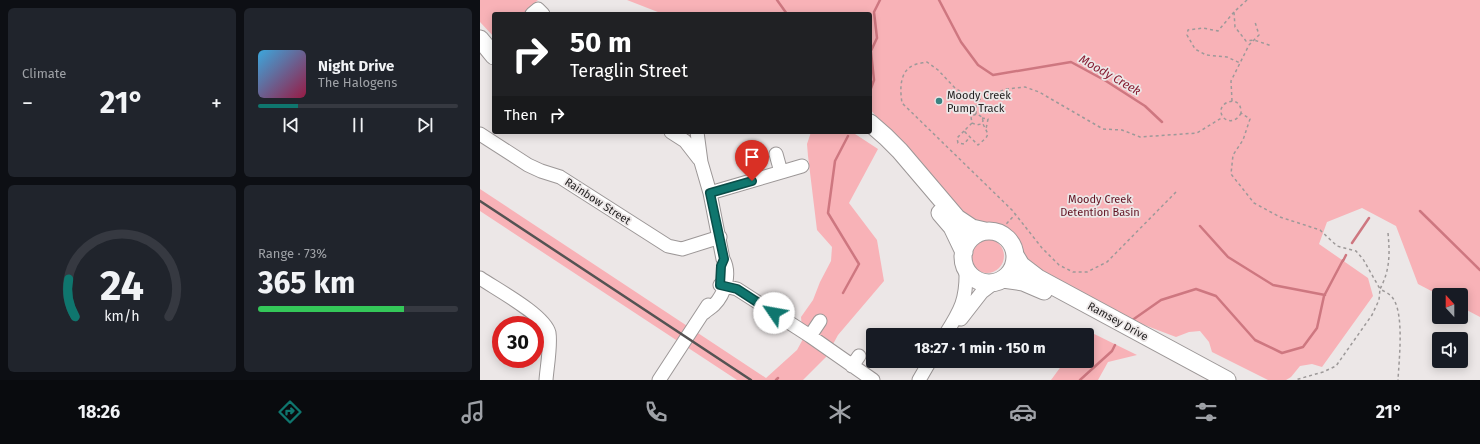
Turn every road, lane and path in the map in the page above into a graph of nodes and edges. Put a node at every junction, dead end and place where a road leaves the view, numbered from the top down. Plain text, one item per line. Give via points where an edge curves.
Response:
1 (1247, 0) edge
2 (1234, 12) junction
3 (1255, 22) dead end
4 (480, 39) edge
5 (1254, 40) junction
6 (1272, 46) dead end
7 (480, 54) edge
8 (492, 54) edge
9 (1240, 63) junction
10 (492, 67) edge
11 (976, 101) junction
12 (1232, 101) junction
13 (1241, 113) junction
14 (976, 114) junction
15 (1223, 117) junction
16 (982, 118) junction
17 (982, 122) junction
18 (972, 123) junction
19 (872, 125) edge
20 (986, 130) junction
21 (964, 132) junction
22 (480, 134) edge
23 (674, 134) edge
24 (697, 134) edge
25 (870, 134) edge
26 (970, 138) junction
27 (776, 154) dead end
28 (701, 162) junction
29 (802, 166) dead end
30 (781, 172) junction
31 (1176, 192) dead end
32 (710, 193) junction
33 (1016, 214) junction
34 (990, 232) junction
35 (1388, 233) dead end
36 (720, 237) junction
37 (964, 252) junction
38 (1015, 255) junction
39 (966, 269) junction
40 (480, 278) edge
41 (999, 281) junction
42 (723, 285) junction
43 (1380, 289) junction
44 (820, 321) dead end
45 (949, 328) edge
46 (954, 328) edge
47 (810, 336) junction
48 (926, 368) edge
49 (664, 379) edge
50 (546, 380) edge
51 (873, 380) edge
52 (919, 380) edge
53 (1207, 380) edge
54 (1227, 380) edge
55 (1295, 380) edge
56 (1398, 380) edge

1 - 2 path
2 - 5 path via 1236,27 1246,41
2 - 9 path via 1218,31 1203,28 1188,30 1187,35 1195,49 1206,55 1227,57
3 - 5 path via 1260,35
4 - 8 main road
5 - 6 path
5 - 9 path
7 - 10 main road
9 - 12 path via 1231,81
11 - 14 path
11 - 15 path via 1006,89 1025,88 1039,92 1103,129 1122,130 1140,137 1197,133
11 - 33 path via 955,88 927,62 912,65 903,76 900,90 902,103
12 - 13 path via 1238,104
12 - 15 path via 1224,105
13 - 15 path via 1232,121
13 - 43 path via 1250,119 1244,140 1233,155 1231,174 1254,203 1280,217 1320,230 1337,246 1356,251 1363,258
14 - 16 path
14 - 18 path via 971,118
16 - 17 path
16 - 20 path via 988,119
17 - 18 path via 977,126
17 - 20 path
18 - 21 path
19 - 34 main road via 900,151 957,218 972,228
20 - 26 path via 987,136 980,144
21 - 26 path
21 - 26 path via 957,138 958,142 964,144
22 - 36 street, Rainbow Street via 528,165 560,177 668,246 682,249
23 - 28 street via 685,141
24 - 28 street
25 - 37 main road via 892,155 945,218
27 - 30 street
28 - 32 street
29 - 30 street
30 - 32 street
31 - 33 path via 1107,262 1087,272 1073,272 1059,265 1042,248
32 - 36 street
33 - 34 path via 1006,225
34 - 37 main road via 977,234 971,238
34 - 38 main road via 1002,234 1009,240 1014,247
35 - 43 path via 1389,262
36 - 42 street via 727,265
37 - 39 main road
38 - 41 main road via 1012,269
38 - 54 main road, Ramsey Drive via 1021,265 1038,278
39 - 41 main road via 978,281
39 - 45 street via 966,292
40 - 50 street via 534,314 547,326 549,334
41 - 46 street via 982,292
41 - 53 main road, Ramsey Drive via 1023,282 1034,286
42 - 47 street via 737,289
42 - 49 street via 721,296 715,305 704,312 671,363
43 - 55 path via 1379,300 1372,315 1336,366
43 - 56 path via 1389,293 1395,300 1399,321
44 - 47 street
47 - 51 street via 856,361
48 - 52 street

